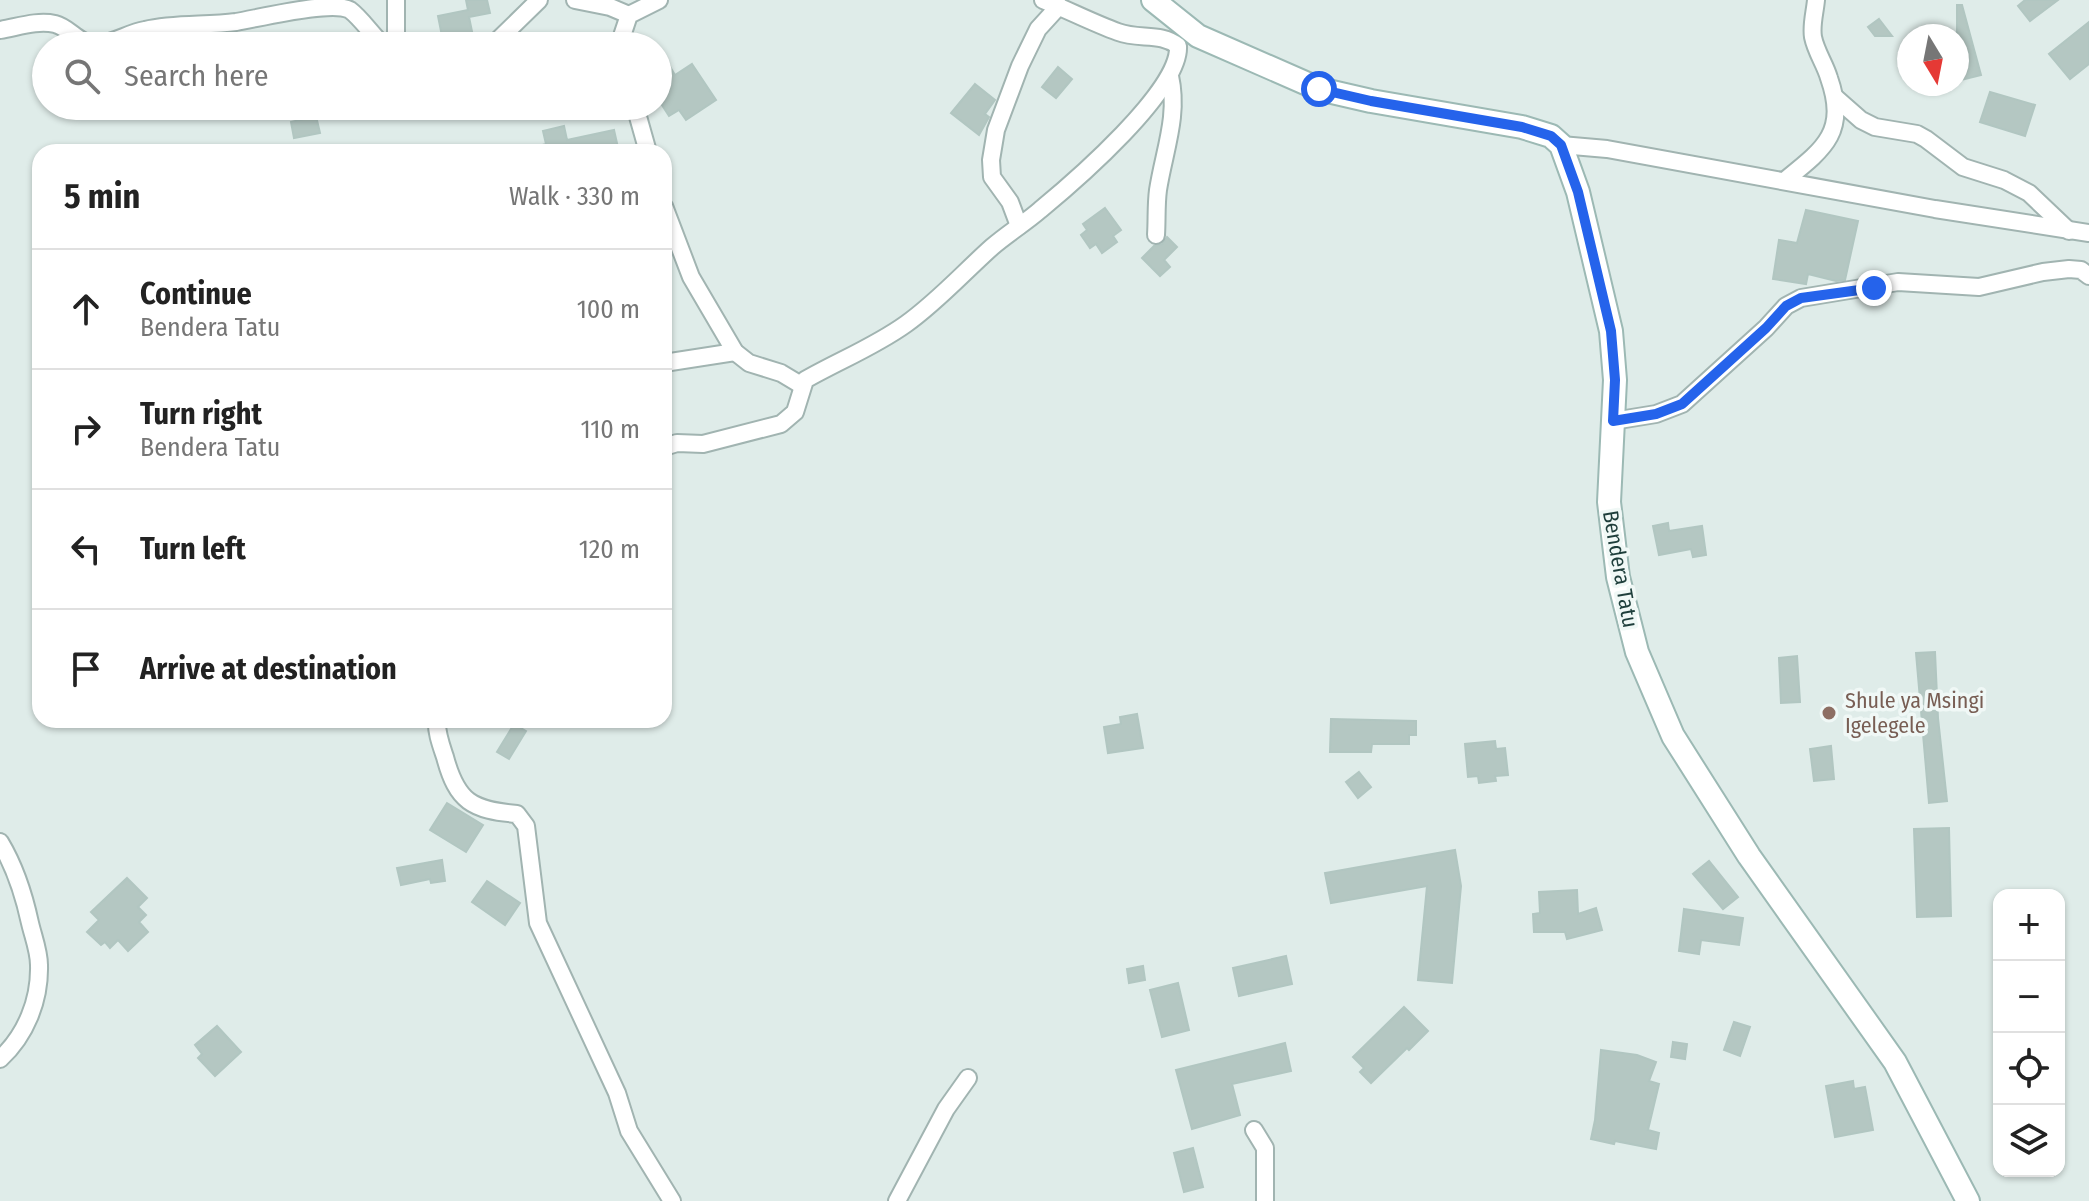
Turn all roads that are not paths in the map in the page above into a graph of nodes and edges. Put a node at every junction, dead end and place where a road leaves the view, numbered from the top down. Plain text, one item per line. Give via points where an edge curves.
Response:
1 (396, 0) edge
2 (539, 0) edge
3 (575, 0) edge
4 (659, 0) edge
5 (1153, 0) edge
6 (1816, 0) edge
7 (1051, 3) edge
8 (629, 15) junction
9 (0, 30) edge
10 (66, 32) edge
11 (137, 32) edge
12 (371, 32) edge
13 (396, 32) edge
14 (506, 32) edge
15 (623, 32) edge
16 (1170, 76) junction
17 (1836, 98) junction
18 (639, 120) edge
19 (646, 144) edge
20 (1561, 145) junction
21 (1784, 181) junction
22 (1019, 226) junction
23 (672, 227) edge
24 (2069, 231) junction
25 (2089, 233) edge
26 (1156, 235) dead end
27 (2089, 276) edge
28 (735, 352) junction
29 (672, 362) edge
30 (801, 385) junction
31 (1613, 421) junction
32 (672, 445) edge
33 (437, 728) edge
34 (0, 842) edge
35 (0, 1059) edge
36 (968, 1078) dead end
37 (1254, 1130) dead end
38 (672, 1201) edge
39 (897, 1201) edge
40 (1265, 1201) edge
41 (1968, 1201) edge

1 - 13 street
2 - 14 street
3 - 8 street
4 - 8 street
5 - 20 main road via 1198,36 1319,89 1522,127
6 - 17 street via 1813,35
7 - 16 street via 1120,33 1173,42 1179,57
7 - 22 street via 1020,66 991,160 992,177
8 - 15 street
9 - 10 street via 37,23 55,24
11 - 12 street via 336,5 350,10
16 - 22 street via 1108,148
16 - 26 street via 1173,117 1158,190
17 - 21 street via 1829,140
17 - 24 street via 1875,127 1917,134 1963,167 2029,193
18 - 19 street
20 - 21 street
20 - 31 main road, Bendera Tatu via 1578,192 1611,331
21 - 24 street
22 - 30 street via 907,324
23 - 28 street via 691,277
24 - 25 street
27 - 31 street via 2069,269 1979,287 1898,282 1801,298 1786,306 1682,404
28 - 29 street
28 - 30 street
30 - 32 street via 795,412 781,424 703,444
31 - 41 main road, Bendera Tatu via 1609,502 1618,577 1637,652 1673,736 1756,867 1895,1062
33 - 38 street via 461,797 478,809 517,814 526,826 538,923 617,1093 629,1131
34 - 35 street via 19,884 39,964 36,998 24,1031
36 - 39 street
37 - 40 street via 1265,1148

